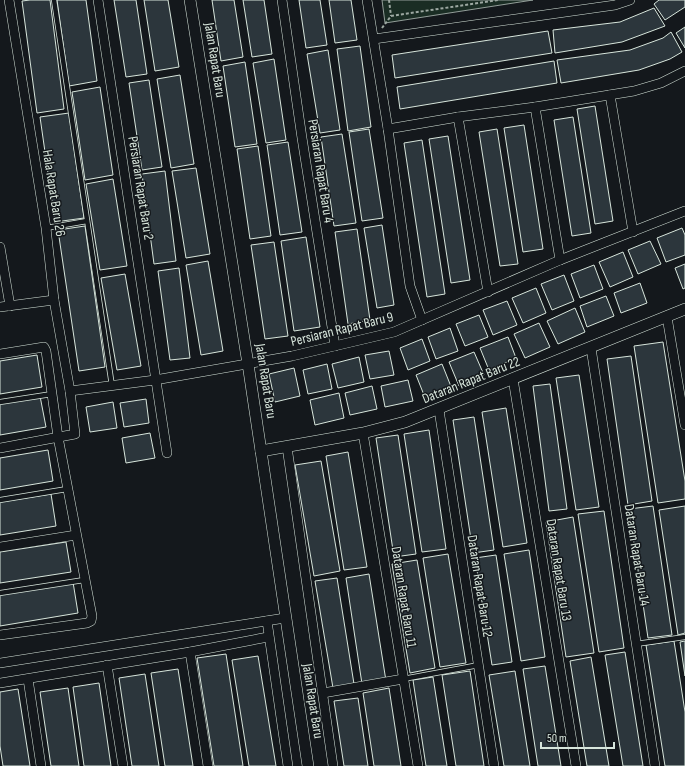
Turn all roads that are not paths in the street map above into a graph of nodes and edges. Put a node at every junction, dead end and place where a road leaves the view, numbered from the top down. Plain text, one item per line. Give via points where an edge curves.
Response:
1 (9, 0) edge
2 (54, 0) edge
3 (98, 0) edge
4 (190, 0) edge
5 (282, 0) edge
6 (367, 0) edge
7 (630, 0) edge
8 (374, 39) junction
9 (685, 71) edge
10 (610, 95) junction
11 (535, 107) junction
12 (458, 117) junction
13 (388, 129) junction
14 (685, 211) edge
15 (87, 221) junction
16 (46, 228) junction
17 (633, 232) junction
18 (0, 247) edge
19 (560, 260) junction
20 (488, 292) junction
21 (54, 300) junction
22 (10, 306) junction
23 (0, 307) edge
24 (685, 309) edge
25 (667, 317) junction
26 (422, 320) junction
27 (335, 346) junction
28 (591, 348) junction
29 (0, 354) edge
30 (248, 364) junction
31 (513, 379) junction
32 (155, 380) junction
33 (112, 386) junction
34 (70, 391) junction
35 (52, 394) junction
36 (683, 395) edge
37 (0, 402) edge
38 (439, 410) junction
39 (685, 425) edge
40 (363, 433) junction
41 (58, 437) junction
42 (287, 446) junction
43 (0, 448) edge
44 (261, 451) junction
45 (167, 452) dead end
46 (67, 489) junction
47 (0, 500) edge
48 (76, 535) junction
49 (0, 548) edge
50 (84, 580) junction
51 (0, 593) edge
52 (285, 618) junction
53 (267, 621) junction
54 (0, 635) edge
55 (268, 637) junction
56 (685, 637) edge
57 (636, 644) junction
58 (190, 652) junction
59 (0, 663) edge
60 (107, 665) junction
61 (479, 665) junction
62 (28, 678) junction
63 (403, 679) junction
64 (0, 683) edge
65 (323, 693) junction
66 (41, 766) edge
67 (123, 766) edge
68 (208, 766) edge
69 (288, 766) edge
70 (308, 766) edge
71 (333, 766) edge
72 (418, 766) edge
73 (494, 766) edge
74 (576, 766) edge
75 (654, 766) edge

1 - 16 street, Hala Rapat Baru 26
2 - 15 lane
3 - 32 street, Persiaran Rapat Baru 2
4 - 30 street, Jalan Rapat Baru
5 - 27 street, Persiaran Rapat Baru 4
6 - 8 street
7 - 8 street via 615,5
8 - 13 street
9 - 10 street via 661,83
10 - 11 street
10 - 17 street
11 - 12 street
11 - 19 street
12 - 13 street
12 - 20 street
13 - 26 street via 410,286
14 - 17 street, Persiaran Rapat Baru 9
15 - 16 lane
15 - 33 lane
16 - 21 street, Hala Rapat Baru 26
17 - 19 street, Persiaran Rapat Baru 9
18 - 22 street
19 - 20 street, Persiaran Rapat Baru 9
20 - 26 street, Persiaran Rapat Baru 9
21 - 22 street
21 - 34 street, Hala Rapat Baru 26
22 - 23 street
24 - 25 street, Dataran Rapat Baru 22
25 - 28 street, Dataran Rapat Baru 22
25 - 36 street
26 - 27 street, Persiaran Rapat Baru 9 via 394,332
27 - 30 street, Persiaran Rapat Baru 9
28 - 31 street, Dataran Rapat Baru 22
28 - 57 street, Dataran Rapat Baru 14
29 - 35 street via 44,347
30 - 32 street, Persiaran Rapat Baru 9
30 - 44 street, Jalan Rapat Baru
31 - 38 street, Dataran Rapat Baru 22
31 - 74 street, Dataran Rapat Baru 13
32 - 33 street, Persiaran Rapat Baru 9
32 - 45 street, Persiaran Rapat Baru 2
33 - 34 street, Persiaran Rapat Baru 9
34 - 41 street via 76,432
35 - 37 lane
35 - 41 street
36 - 39 street
38 - 40 street, Dataran Rapat Baru 22
38 - 61 street, Dataran Rapat Baru 12
40 - 42 street, Dataran Rapat Baru 22
40 - 63 street, Dataran Rapat Baru 11
41 - 43 street
41 - 46 street
42 - 44 street, Dataran Rapat Baru 22
42 - 65 street
44 - 52 street, Jalan Rapat Baru
46 - 47 lane
46 - 48 street
48 - 49 street
48 - 50 street
50 - 51 lane
50 - 54 street via 91,621
52 - 53 street
52 - 70 street, Jalan Rapat Baru
53 - 55 street
53 - 59 street
55 - 58 street
55 - 69 street
56 - 57 lane
57 - 75 street, Dataran Rapat Baru 14
58 - 60 street
58 - 68 street
60 - 62 street
60 - 67 street
61 - 63 lane
61 - 73 street, Dataran Rapat Baru 12
62 - 64 street
62 - 66 street
63 - 65 street
63 - 72 street, Dataran Rapat Baru 11
65 - 71 street

